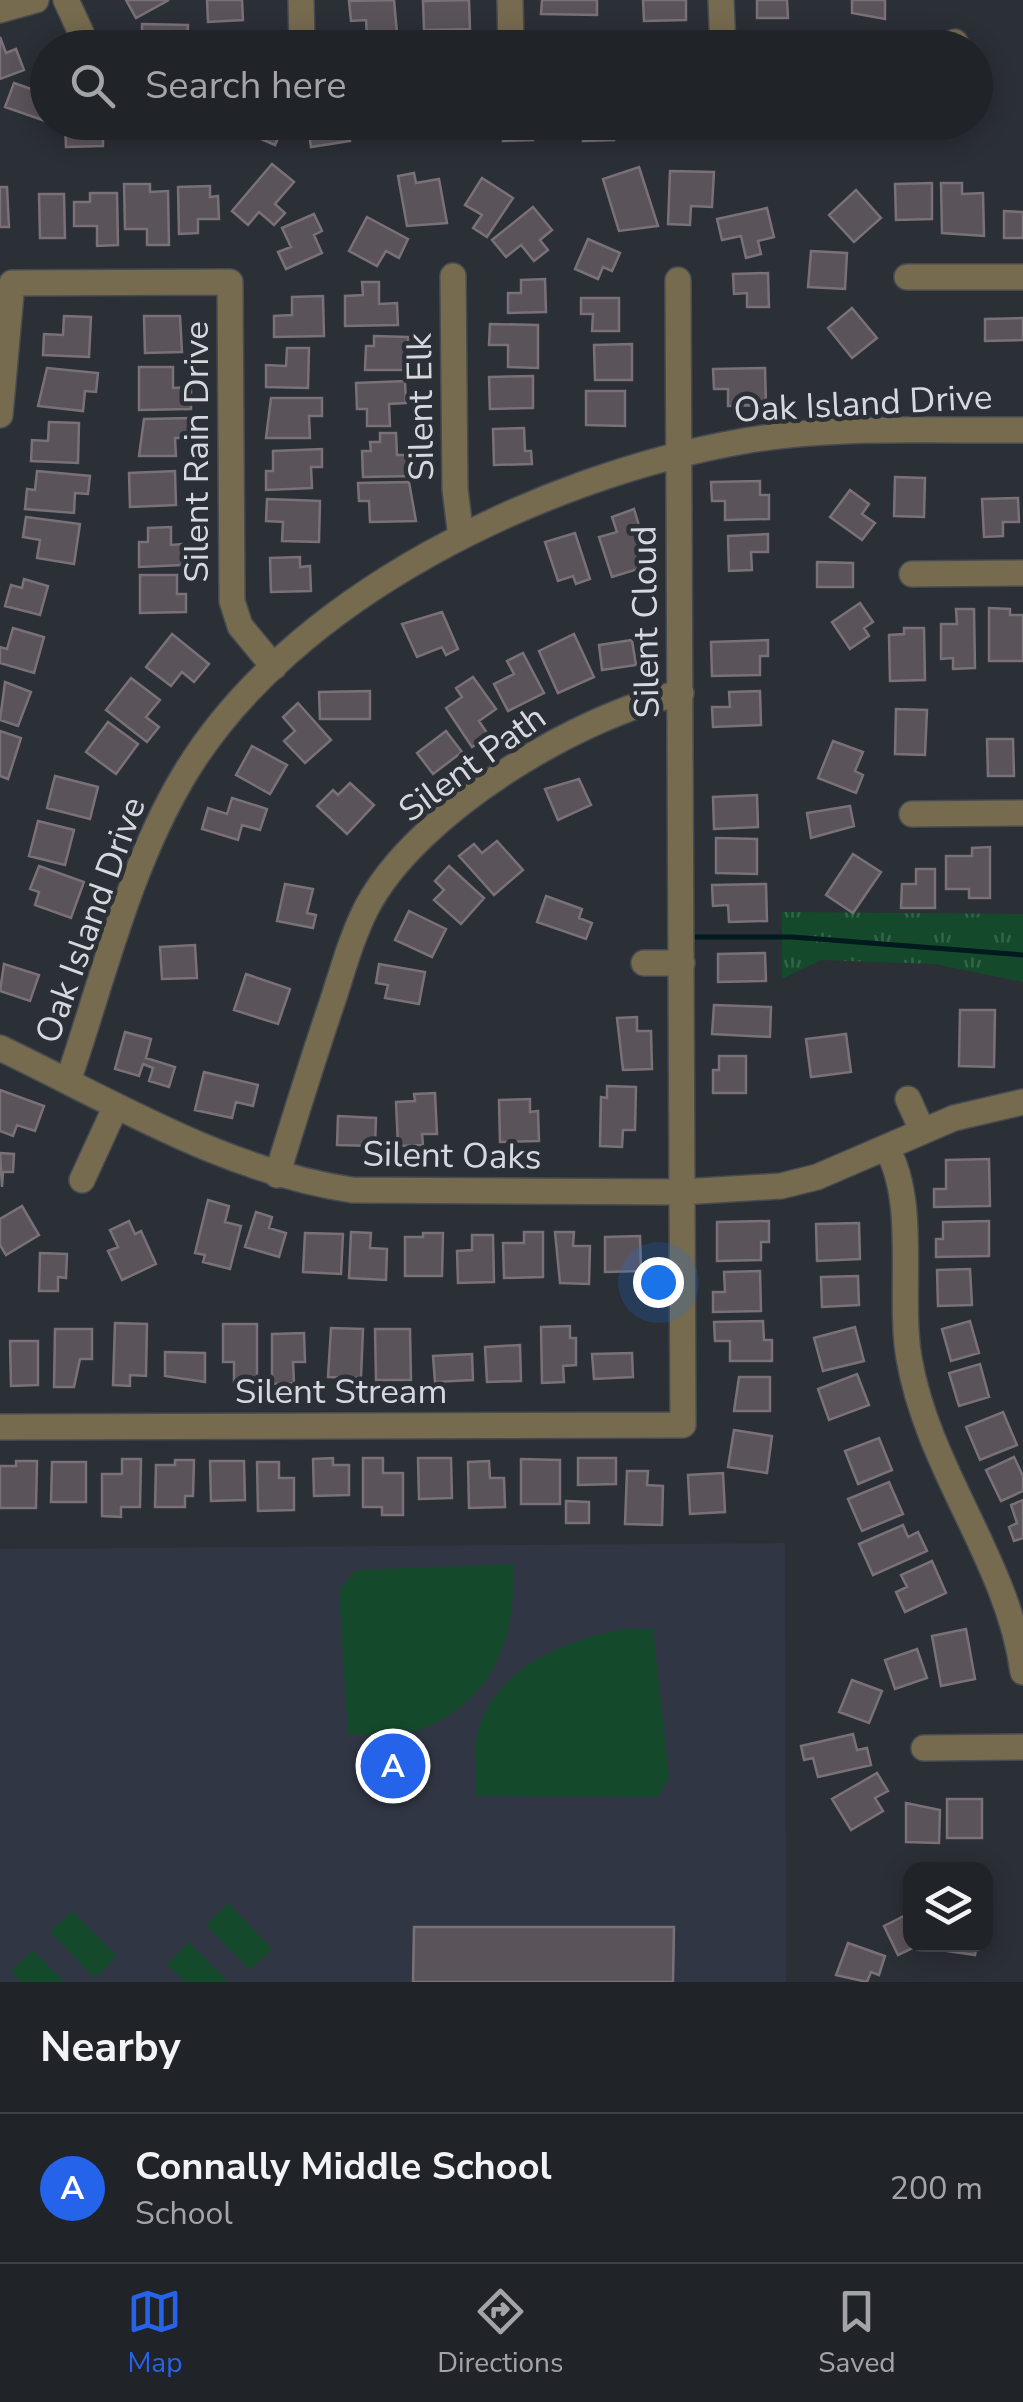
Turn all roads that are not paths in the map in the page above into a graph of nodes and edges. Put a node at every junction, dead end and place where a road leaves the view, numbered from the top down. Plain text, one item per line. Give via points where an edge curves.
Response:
1 (36, 0) edge
2 (66, 0) edge
3 (301, 0) edge
4 (510, 0) edge
5 (721, 0) edge
6 (0, 10) edge
7 (80, 30) edge
8 (302, 30) edge
9 (511, 30) edge
10 (722, 30) edge
11 (454, 276) dead end
12 (907, 277) dead end
13 (1023, 277) edge
14 (678, 280) dead end
15 (0, 416) edge
16 (1023, 430) edge
17 (677, 454) junction
18 (460, 537) junction
19 (912, 574) dead end
20 (1023, 574) edge
21 (274, 667) junction
22 (681, 693) junction
23 (1023, 813) edge
24 (912, 814) dead end
25 (644, 962) dead end
26 (682, 962) junction
27 (0, 1048) edge
28 (68, 1081) junction
29 (908, 1099) dead end
30 (1023, 1102) edge
31 (116, 1106) junction
32 (922, 1130) junction
33 (887, 1149) junction
34 (277, 1175) junction
35 (82, 1180) dead end
36 (682, 1192) junction
37 (682, 1425) joint
38 (0, 1427) edge
39 (1023, 1672) edge
40 (1023, 1747) edge
41 (924, 1748) dead end

1 - 6 street
2 - 7 street
3 - 8 street
4 - 9 street
5 - 10 street
11 - 18 street, Silent Elk
12 - 13 street
14 - 17 street, Silent Cloud
15 - 21 street, Silent Rain Drive via 12,283 230,282 232,601 249,641
16 - 17 street, Oak Island Drive via 790,435
17 - 18 street, Oak Island Drive via 572,484
17 - 22 street, Silent Cloud
18 - 21 street, Oak Island Drive via 395,574
19 - 20 street
21 - 28 street, Oak Island Drive via 215,730 158,823
22 - 26 street, Silent Cloud
22 - 34 street, Silent Path via 596,720 512,768 426,832 380,886 356,932
23 - 24 street
25 - 26 street
26 - 36 street, Silent Cloud
27 - 28 street, Silent Oaks
28 - 31 street, Silent Oaks
29 - 32 street
30 - 32 street, Silent Oaks
31 - 34 street, Silent Oaks
31 - 35 street
32 - 33 street, Silent Oaks
33 - 36 street, Silent Oaks via 781,1186
33 - 39 street via 902,1182 903,1306 921,1410 997,1584
34 - 36 street, Silent Oaks via 397,1192
36 - 37 street, Silent Cloud
37 - 38 street, Silent Stream
40 - 41 street

